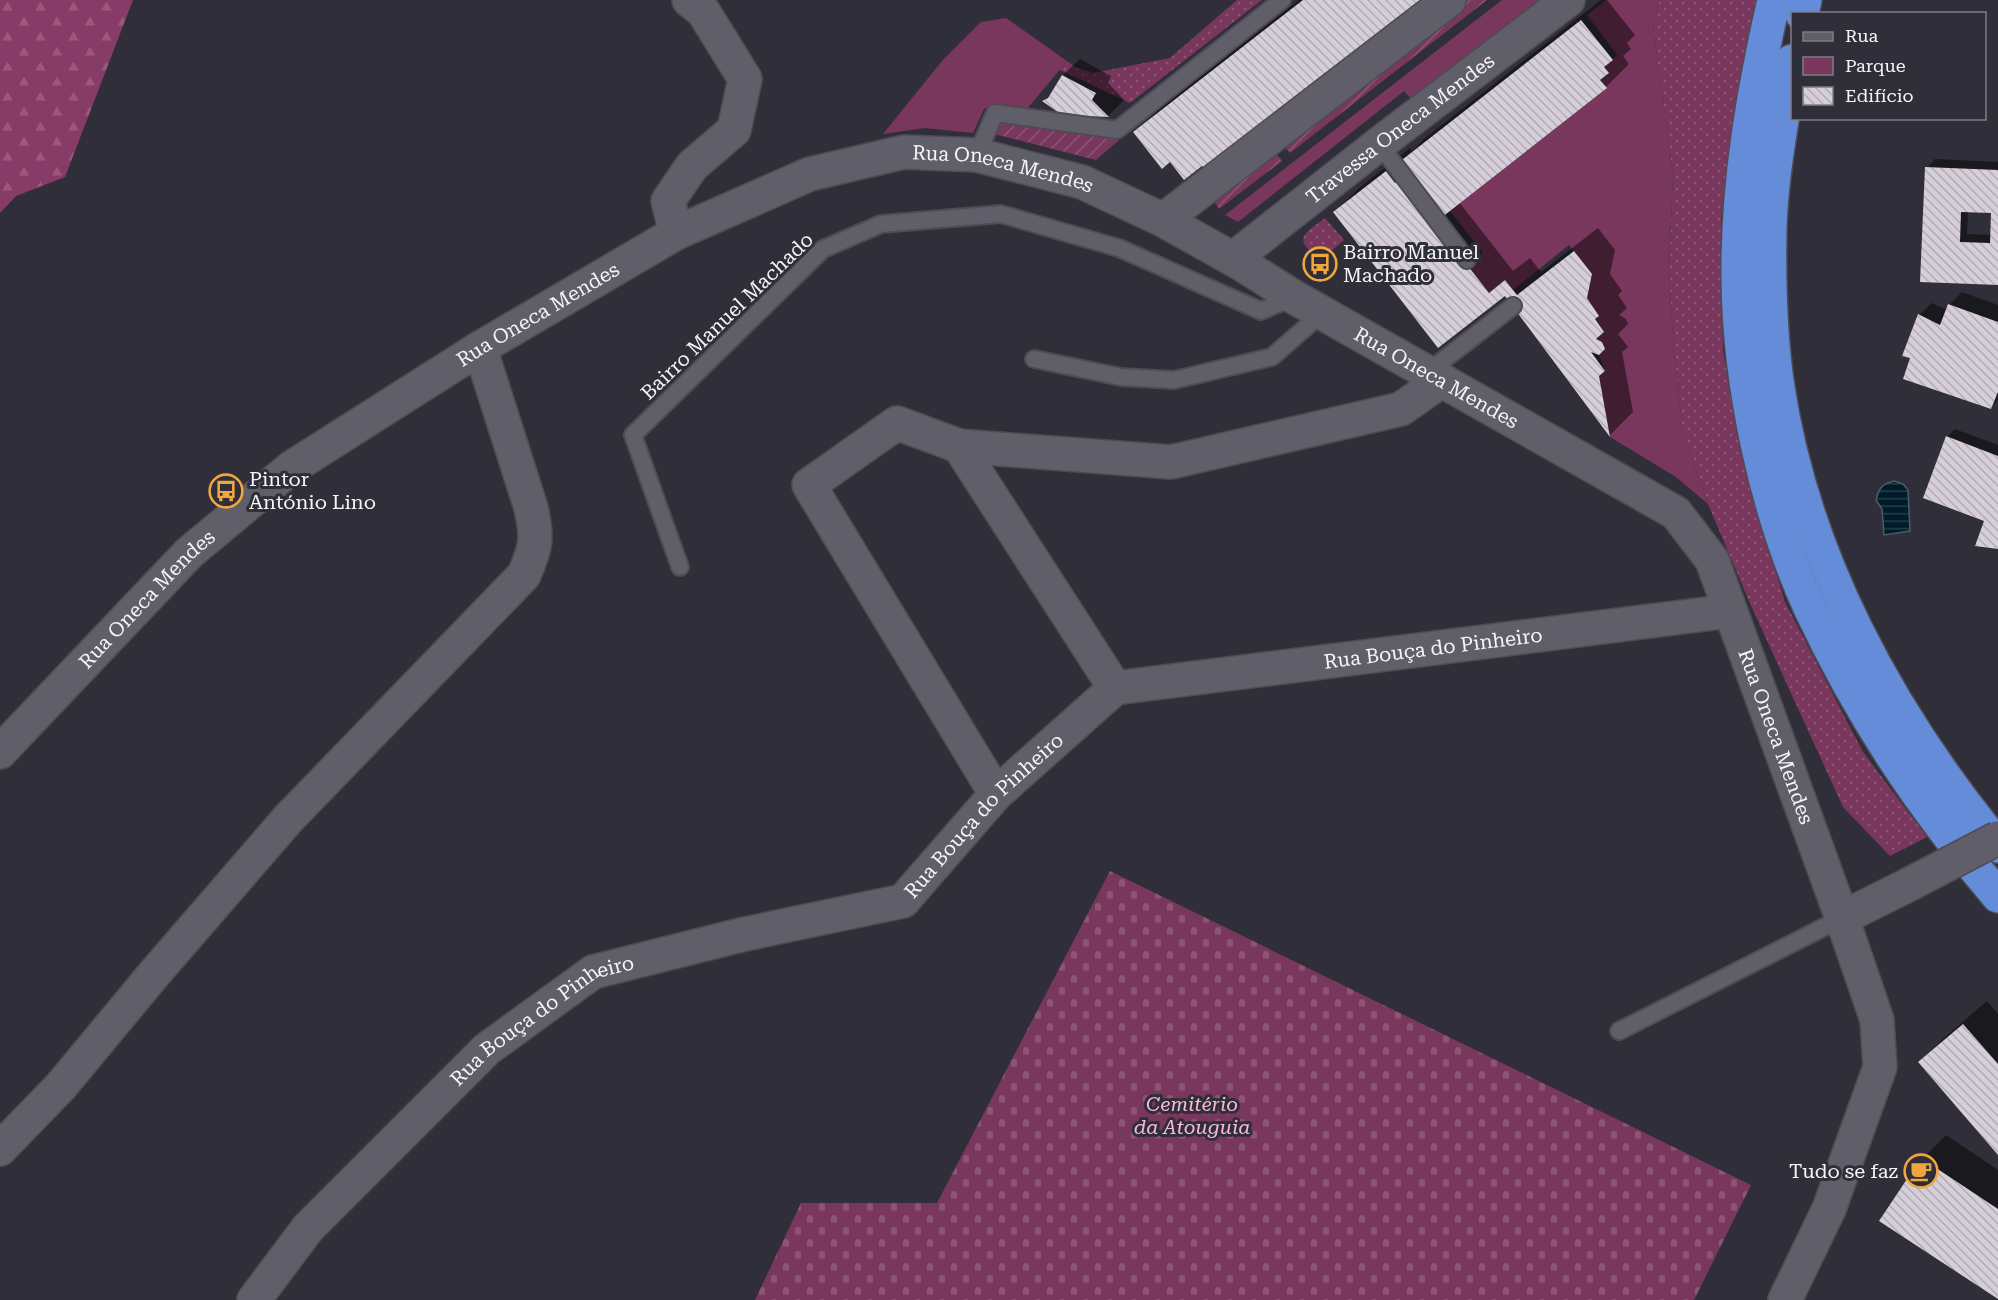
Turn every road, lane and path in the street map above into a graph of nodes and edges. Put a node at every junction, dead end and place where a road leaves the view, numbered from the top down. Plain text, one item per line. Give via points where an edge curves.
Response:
1 (689, 0) edge
2 (1282, 0) edge
3 (1449, 0) edge
4 (1568, 0) edge
5 (1774, 0) edge
6 (1791, 67) edge
7 (1378, 144) junction
8 (977, 155) junction
9 (1164, 220) junction
10 (676, 233) junction
11 (1233, 259) junction
12 (1467, 260) dead end
13 (1294, 297) junction
14 (1513, 306) dead end
15 (1322, 312) junction
16 (480, 348) junction
17 (1034, 359) dead end
18 (1435, 376) junction
19 (959, 446) junction
20 (680, 567) dead end
21 (1730, 611) junction
22 (1115, 688) junction
23 (0, 752) edge
24 (996, 794) junction
25 (1998, 838) edge
26 (1998, 846) edge
27 (1998, 896) edge
28 (1842, 918) junction
29 (1620, 1031) dead end
30 (0, 1149) edge
31 (254, 1300) edge
32 (1785, 1300) edge

1 - 10 street via 703,11 745,80 734,130 692,166 668,201
2 - 8 lane via 1117,130 995,113
3 - 9 street
4 - 7 street, Travessa Oneca Mendes
5 - 27 highway via 1750,114 1738,279 1745,378 1765,475 1809,606 1851,686 1913,787
6 - 26 highway via 1770,225 1777,381 1789,444 1821,549 1862,643 1952,788
7 - 11 street, Travessa Oneca Mendes
7 - 12 lane
8 - 9 street, Rua Oneca Mendes via 1082,182
8 - 10 street, Rua Oneca Mendes via 904,152 810,174
9 - 11 street, Rua Oneca Mendes
10 - 16 street, Rua Oneca Mendes
11 - 13 street, Rua Oneca Mendes
13 - 15 street, Rua Oneca Mendes
13 - 20 lane, Bairro Manuel Machado via 1261,311 1119,248 1001,214 881,224 823,249 633,435
14 - 18 lane
15 - 17 lane via 1272,357 1174,380 1121,376
15 - 18 street, Rua Oneca Mendes
16 - 23 street, Rua Oneca Mendes via 291,468 197,545
16 - 30 street via 536,530 535,550 524,575 288,819 61,1086
18 - 19 street via 1401,409 1171,462
18 - 21 street, Rua Oneca Mendes via 1676,513 1712,560
19 - 22 street
19 - 24 street via 897,423 809,485
21 - 22 street, Rua Bouça do Pinheiro
21 - 28 street, Rua Oneca Mendes
22 - 24 street, Rua Bouça do Pinheiro
24 - 31 street, Rua Bouça do Pinheiro via 903,901 745,934 594,972 487,1049 308,1228
25 - 28 street, bridge
28 - 29 lane
28 - 32 street, Rua Oneca Mendes via 1877,1020 1880,1067 1829,1209

